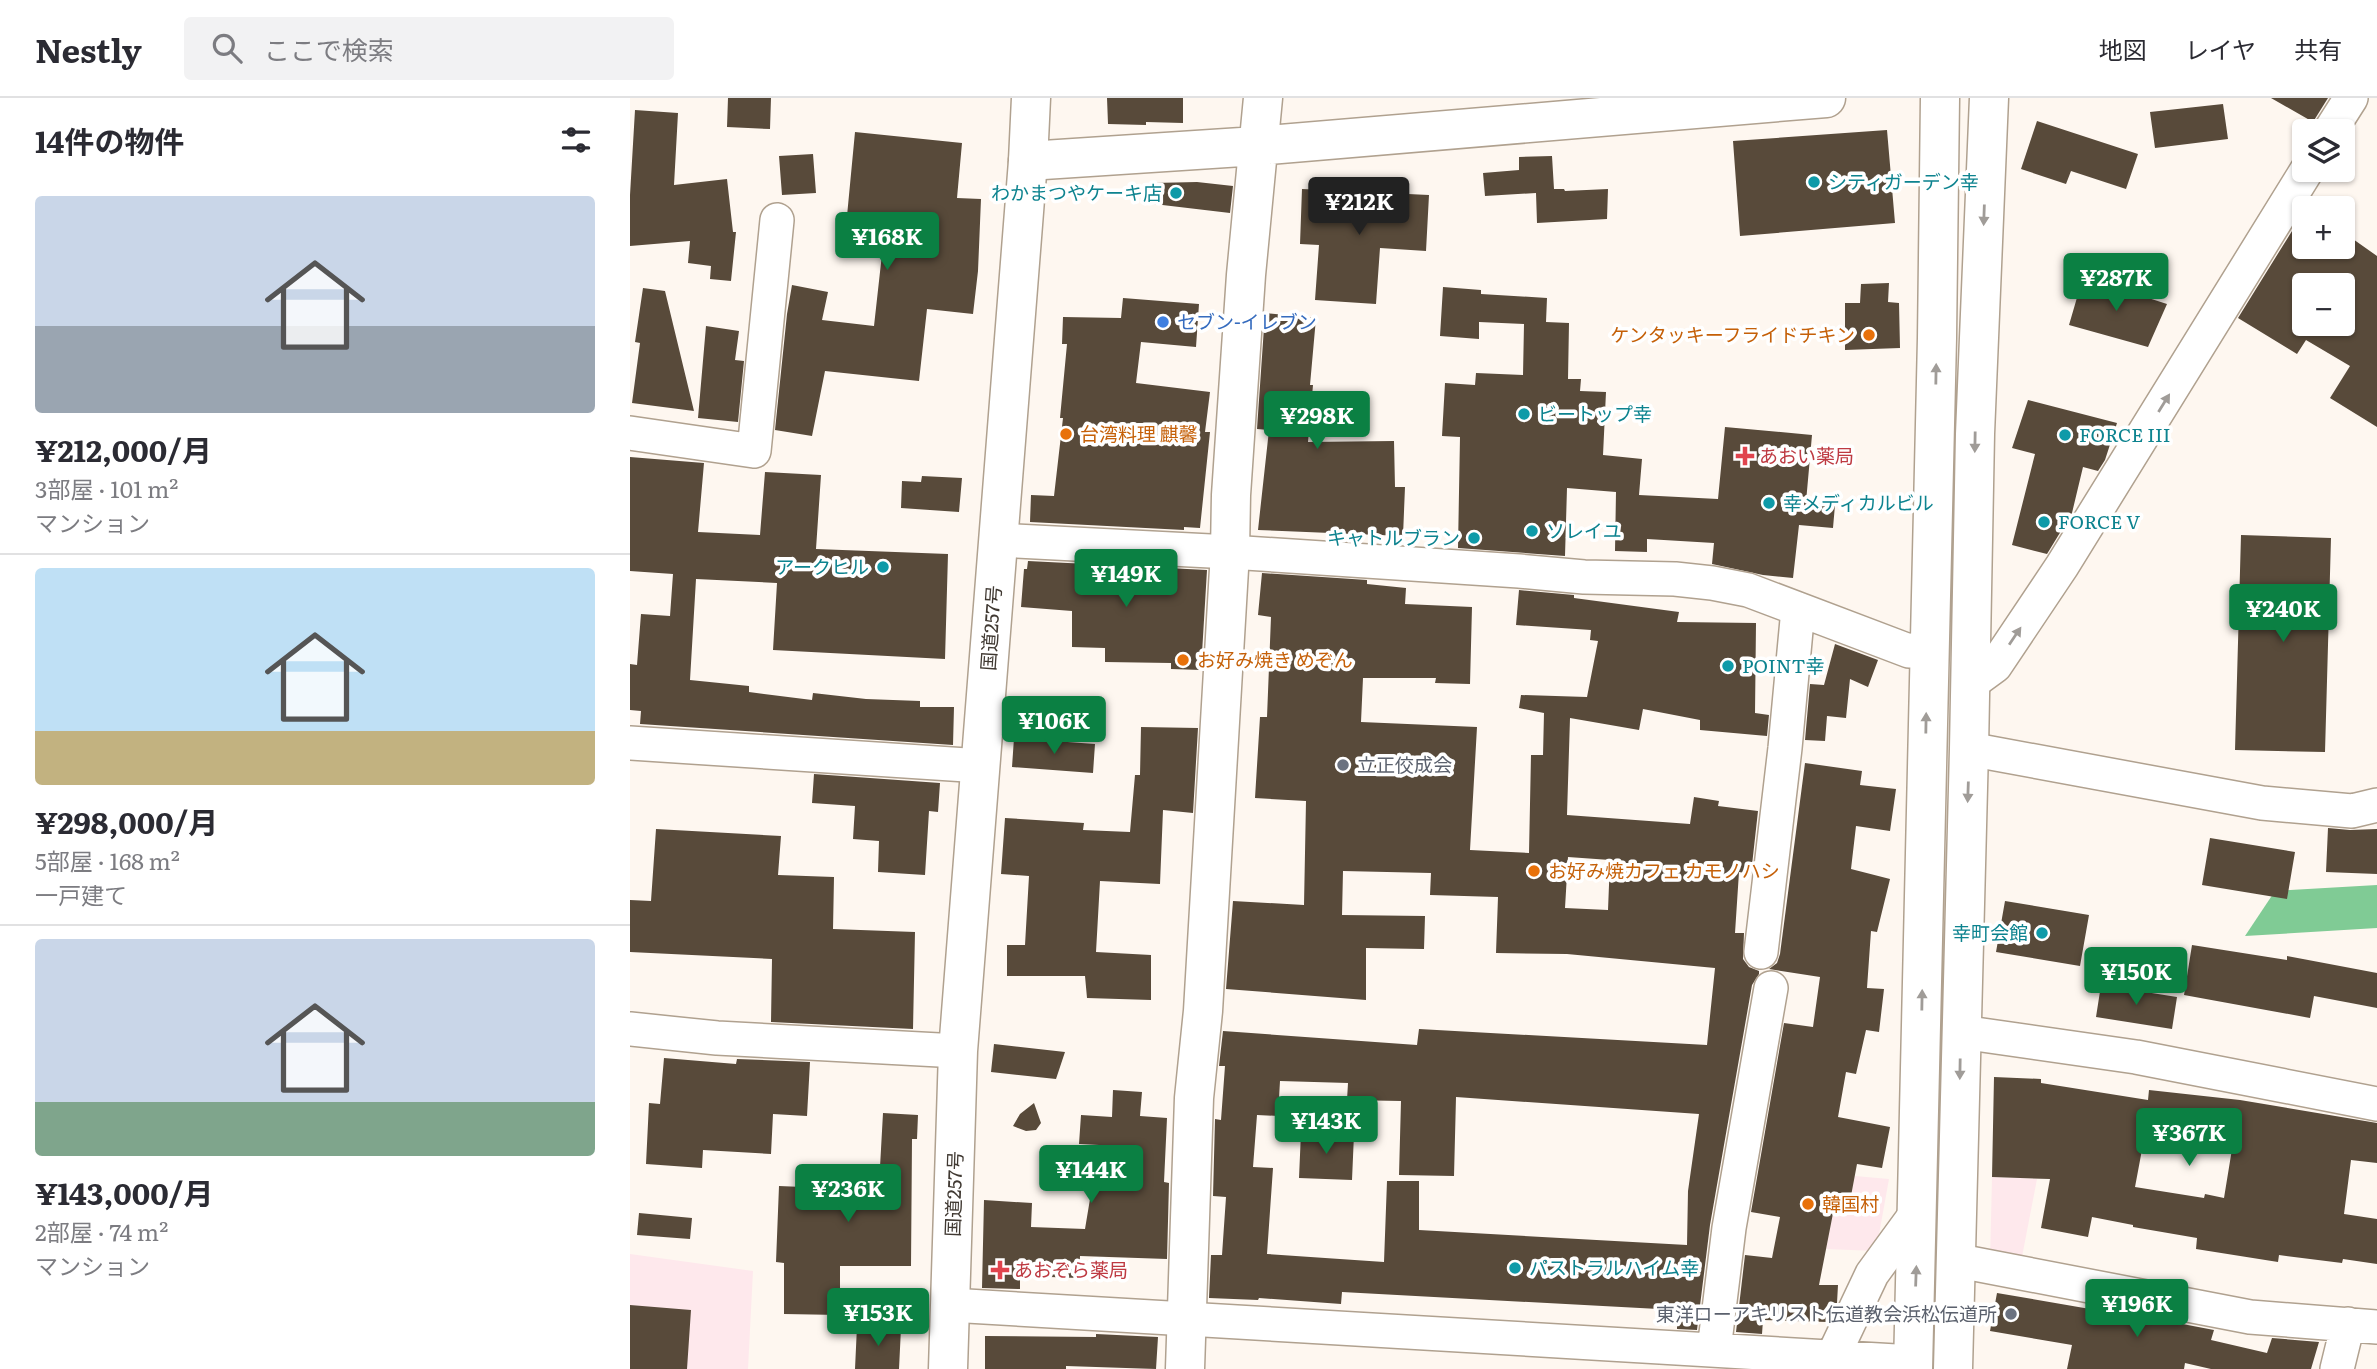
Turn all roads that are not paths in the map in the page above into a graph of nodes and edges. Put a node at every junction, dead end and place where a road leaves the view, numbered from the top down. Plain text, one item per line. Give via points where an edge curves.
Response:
1 (1031, 98) edge
2 (1263, 98) edge
3 (1826, 98) edge
4 (1940, 98) edge
5 (1989, 98) edge
6 (2351, 98) edge
7 (2338, 119) edge
8 (1257, 146) junction
9 (1028, 160) junction
10 (2299, 182) edge
11 (777, 220) dead end
12 (630, 433) edge
13 (997, 540) junction
14 (1230, 552) junction
15 (1798, 608) junction
16 (1928, 647) junction
17 (1969, 685) junction
18 (630, 743) edge
19 (1969, 749) junction
20 (982, 766) junction
21 (2377, 805) edge
22 (1761, 952) dead end
23 (1771, 988) dead end
24 (630, 1029) edge
25 (1961, 1031) junction
26 (958, 1051) junction
27 (2377, 1104) edge
28 (1918, 1211) junction
29 (1954, 1260) junction
30 (950, 1306) junction
31 (1185, 1319) junction
32 (2362, 1325) edge
33 (1714, 1350) junction
34 (1829, 1363) edge
35 (1867, 1365) edge
36 (1913, 1366) edge
37 (948, 1369) edge
38 (1185, 1369) edge
39 (1952, 1369) edge
40 (2337, 1369) edge

1 - 9 main road, 国道257号
2 - 8 main road
3 - 8 main road
16 -> 4 main road
5 -> 17 main road
6 - 7 street
8 - 9 main road
8 - 14 main road
9 - 13 main road, 国道257号
17 -> 10 street via 1995,666 2062,566
11 - 12 street via 754,451
13 - 14 street
13 - 20 main road, 国道257号
14 - 15 street via 1584,577 1675,579 1748,590
14 - 31 main road via 1194,1098
15 - 16 street via 1909,651
15 - 22 street
28 -> 16 main road
17 - 19 main road
18 - 20 street
19 - 21 street via 2262,803 2352,811
19 -> 25 main road
20 - 26 main road, 国道257号
23 - 33 street via 1729,1228
24 - 26 street
25 - 27 street via 2136,1057
25 -> 29 main road
26 - 30 main road, 国道257号
28 - 34 street via 1872,1274
36 -> 28 main road
29 - 32 street via 2250,1317
29 - 39 main road
30 - 31 street
30 - 37 main road, 国道257号
31 - 33 street
31 - 38 main road
32 - 40 street
33 - 34 street
34 - 35 street
35 - 36 street

